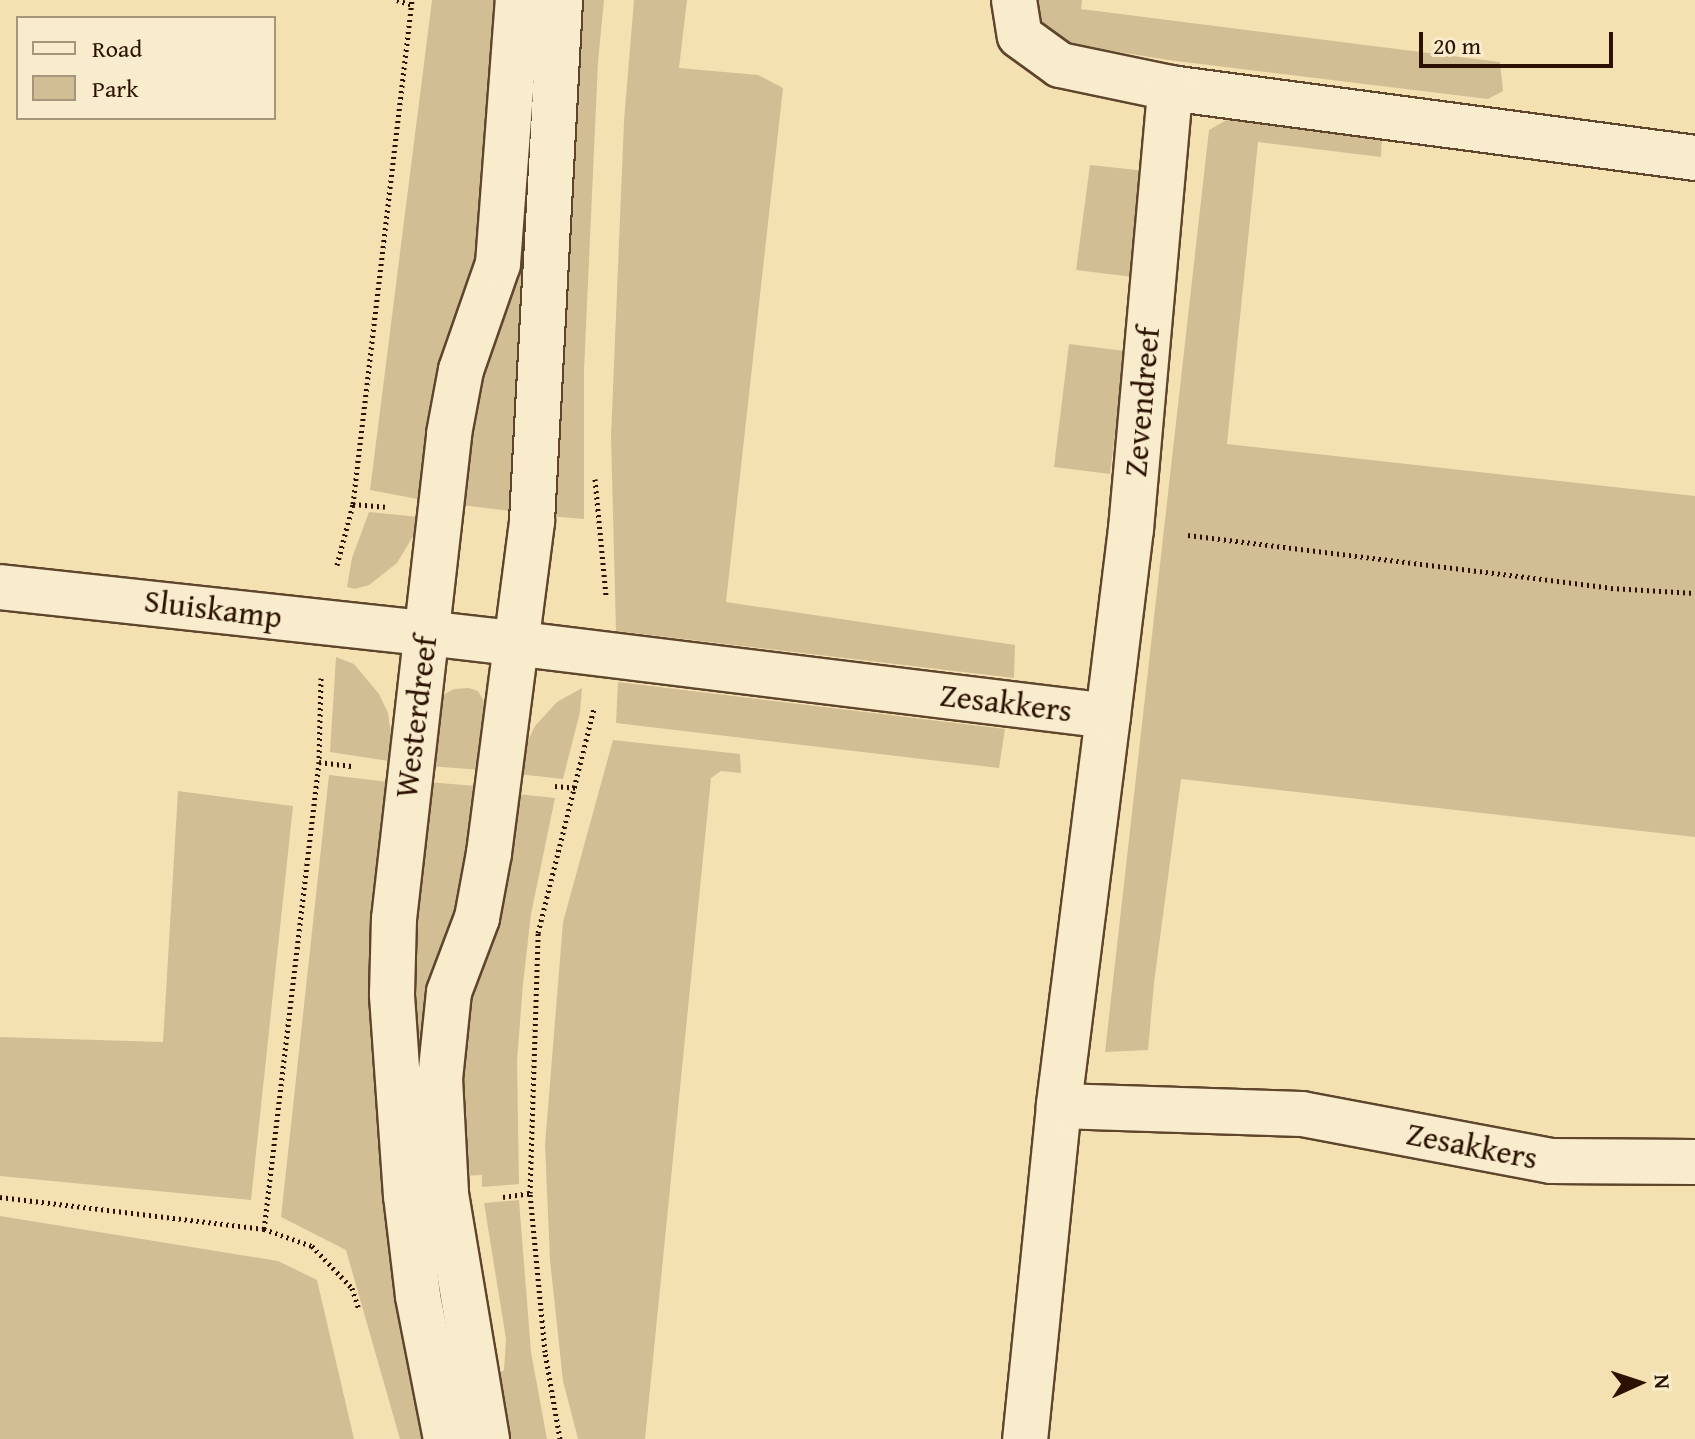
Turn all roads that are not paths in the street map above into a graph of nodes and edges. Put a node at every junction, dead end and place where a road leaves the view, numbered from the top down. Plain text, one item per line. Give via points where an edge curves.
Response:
1 (518, 0) edge
2 (560, 0) edge
3 (1014, 0) edge
4 (1170, 88) junction
5 (1695, 158) edge
6 (0, 587) edge
7 (426, 633) junction
8 (513, 643) junction
9 (1108, 716) junction
10 (1059, 1106) junction
11 (1695, 1162) edge
12 (446, 1439) edge
13 (487, 1439) edge
14 (1025, 1439) edge

1 - 7 street, Westerdreef via 498,264 461,370
2 - 8 street via 532,521
3 - 4 street via 1020,36 1060,65
4 - 5 street
4 - 9 street, Zevendreef via 1131,529
6 - 7 street, Sluiskamp
7 - 8 street, Sluiskamp
7 - 12 street, Westerdreef via 394,919 392,994 418,1296
8 - 9 street, Zesakkers
8 - 13 street via 489,853 477,918 449,992 440,1079 446,1193
9 - 10 street, Zesakkers
10 - 11 street, Zesakkers via 1302,1114 1551,1161
10 - 14 street, Zesakkers

